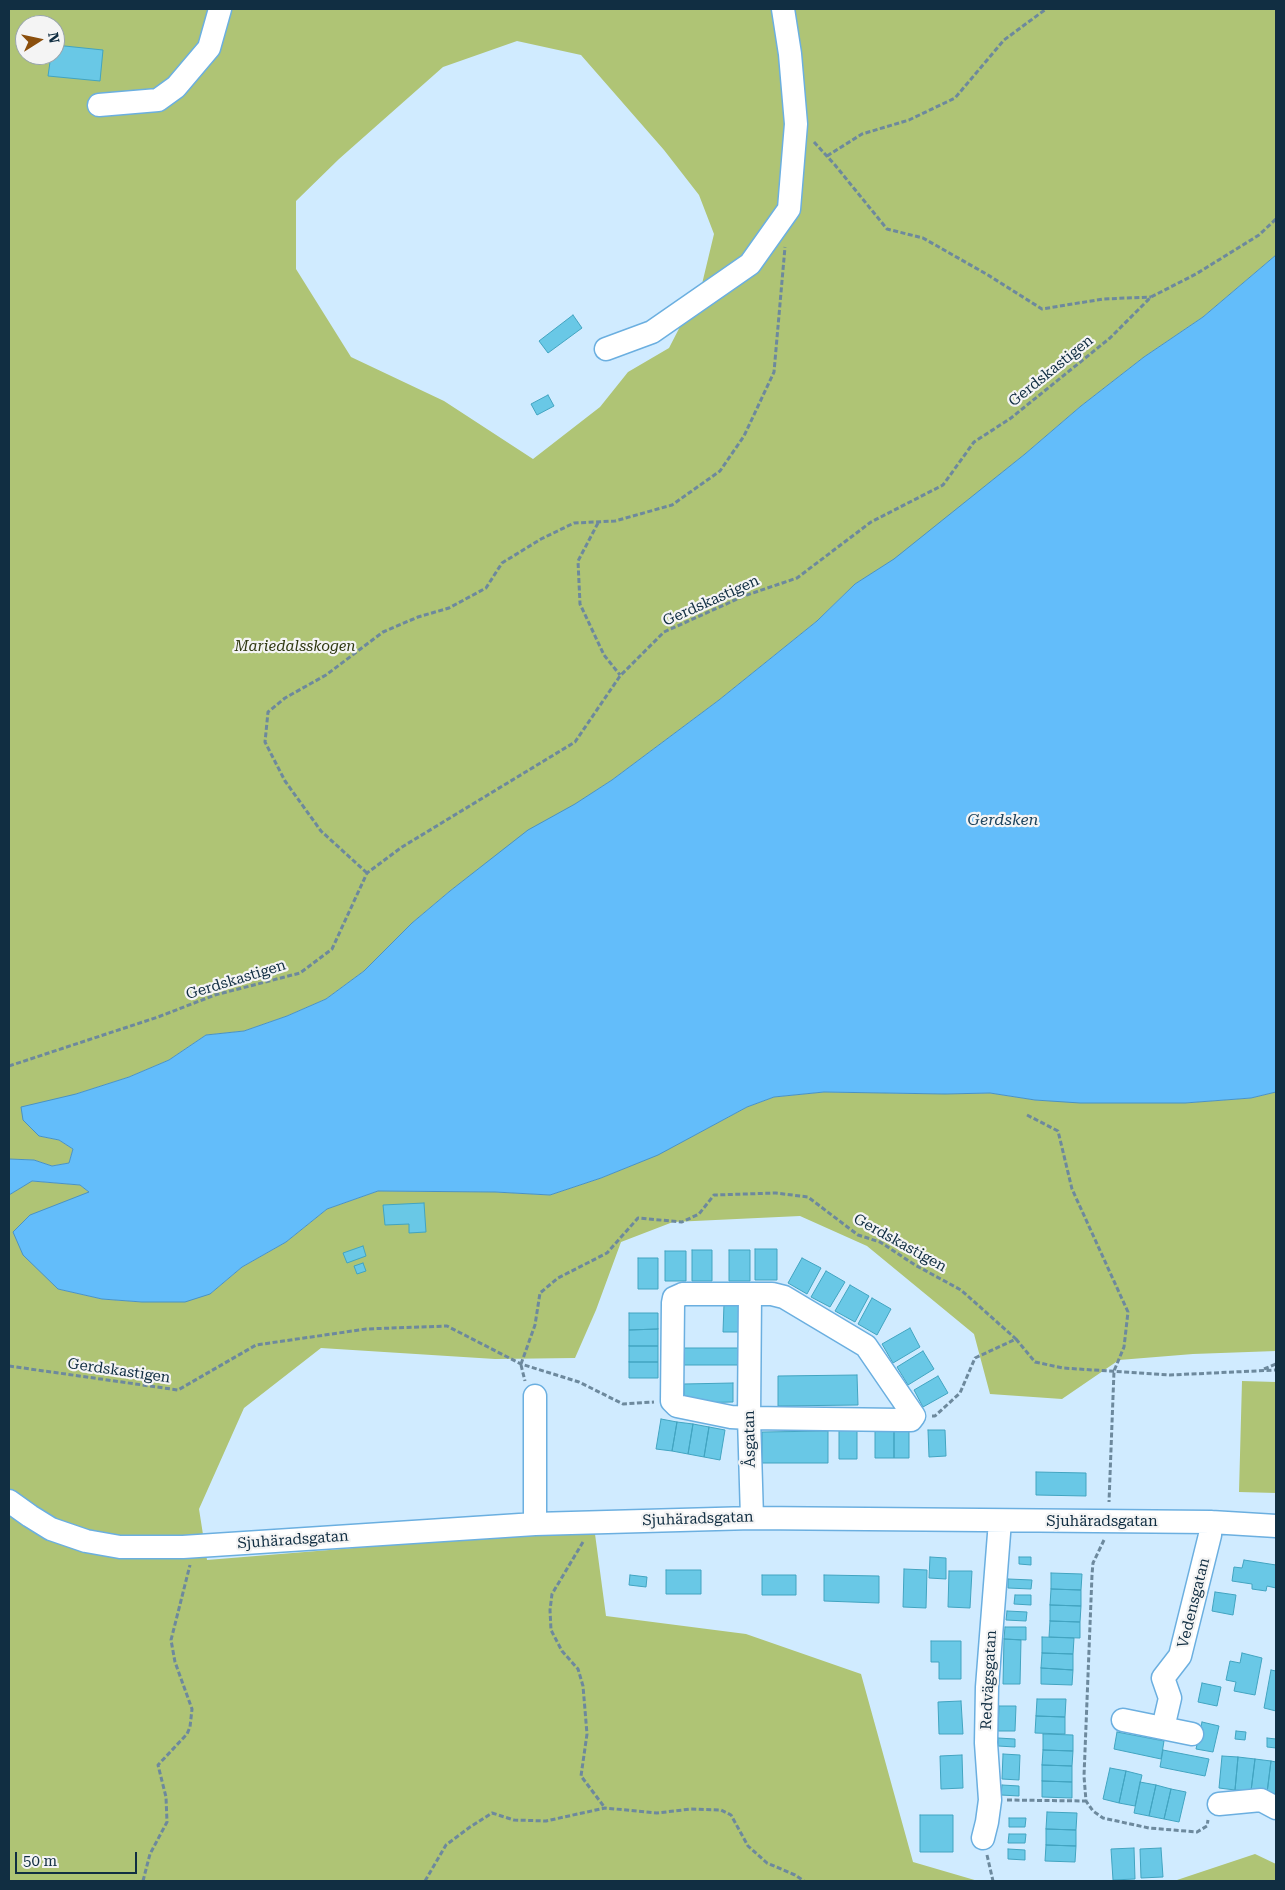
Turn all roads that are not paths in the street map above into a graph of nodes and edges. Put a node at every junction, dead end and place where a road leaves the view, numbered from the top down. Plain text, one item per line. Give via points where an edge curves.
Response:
1 (220, 9) edge
2 (783, 9) edge
3 (99, 105) dead end
4 (606, 349) dead end
5 (750, 1294) junction
6 (535, 1396) dead end
7 (749, 1418) junction
8 (9, 1501) edge
9 (752, 1518) junction
10 (1000, 1521) junction
11 (1211, 1522) junction
12 (535, 1524) junction
13 (1276, 1526) edge
14 (1123, 1720) dead end
15 (1163, 1728) junction
16 (1192, 1734) dead end
17 (1218, 1804) dead end
18 (1276, 1808) edge
19 (983, 1838) road end

1 - 3 street via 209,48 176,86 158,100
2 - 4 street via 796,124 789,209 750,264 652,332
5 - 7 street, Åsgatan
5 - 7 street via 683,1294 674,1298 672,1401 677,1406
5 - 7 street via 784,1297 866,1346 914,1416 911,1420
6 - 12 street
7 - 9 street, Åsgatan
8 - 12 street, Sjuhäradsgatan via 51,1529 120,1548 188,1547
9 - 10 street, Sjuhäradsgatan
9 - 12 street, Sjuhäradsgatan
10 - 11 street, Sjuhäradsgatan
10 - 19 street, Redvägsgatan via 987,1687 990,1800
11 - 13 street, Sjuhäradsgatan
11 - 15 street, Vedensgatan via 1180,1656 1163,1678 1170,1698
14 - 15 street
15 - 16 street
17 - 18 street via 1261,1800

